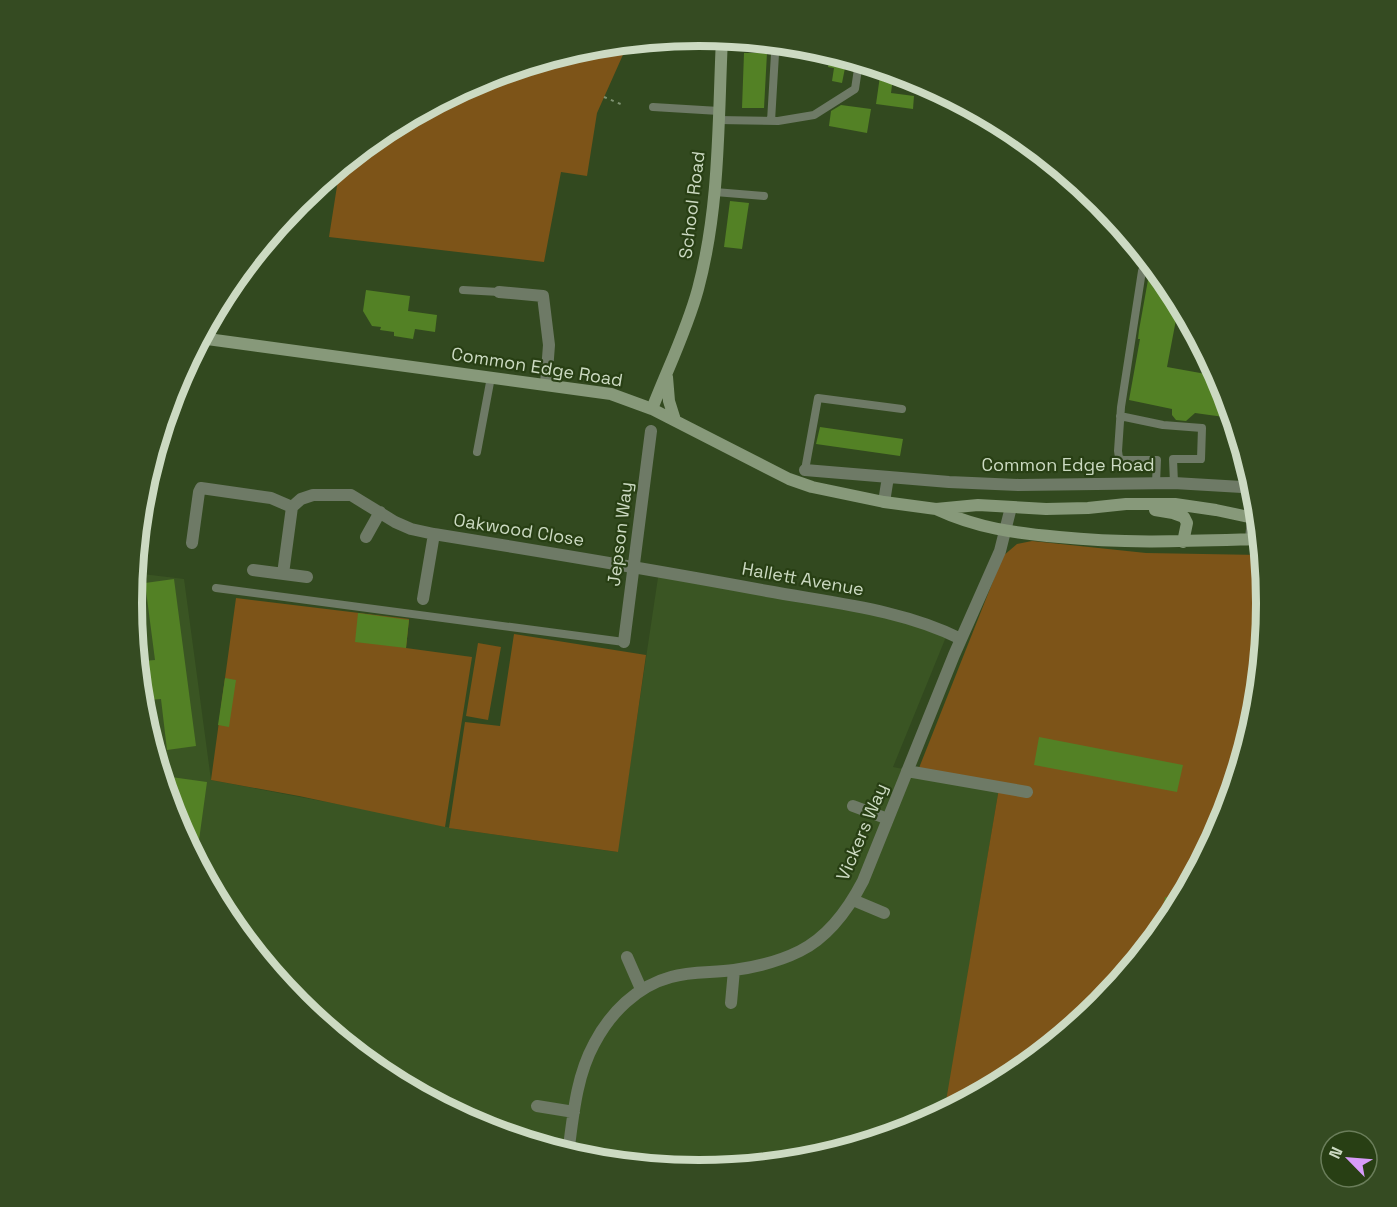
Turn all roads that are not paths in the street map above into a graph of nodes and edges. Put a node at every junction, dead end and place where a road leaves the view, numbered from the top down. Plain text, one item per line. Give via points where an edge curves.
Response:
1 (722, 47) edge
2 (775, 54) dead end
3 (858, 70) edge
4 (654, 107) dead end
5 (718, 115) junction
6 (775, 121) junction
7 (715, 192) junction
8 (764, 196) dead end
9 (1143, 268) edge
10 (463, 290) dead end
11 (499, 292) joint
12 (208, 339) edge
13 (667, 370) junction
14 (491, 377) junction
15 (546, 384) junction
16 (652, 409) junction
17 (902, 409) dead end
18 (1120, 416) junction
19 (675, 420) junction
20 (651, 430) dead end
21 (477, 452) dead end
22 (805, 470) joint
23 (888, 477) junction
24 (1156, 483) junction
25 (1174, 483) junction
26 (1243, 488) edge
27 (884, 502) junction
28 (1114, 506) junction
29 (292, 507) junction
30 (1011, 507) junction
31 (936, 509) junction
32 (380, 512) junction
33 (1249, 517) edge
34 (990, 529) junction
35 (1005, 531) junction
36 (434, 534) junction
37 (1020, 534) junction
38 (366, 537) dead end
39 (1252, 539) edge
40 (1183, 542) junction
41 (192, 543) dead end
42 (1000, 551) junction
43 (635, 567) junction
44 (253, 570) dead end
45 (283, 574) junction
46 (307, 577) dead end
47 (216, 588) dead end
48 (423, 599) dead end
49 (961, 639) junction
50 (624, 642) joint
51 (907, 771) junction
52 (1027, 792) dead end
53 (853, 806) dead end
54 (888, 819) junction
55 (853, 900) junction
56 (884, 913) dead end
57 (627, 957) dead end
58 (734, 970) junction
59 (641, 989) junction
60 (730, 1003) dead end
61 (537, 1106) dead end
62 (574, 1112) junction
63 (569, 1145) edge

1 - 5 main road, School Road
2 - 6 lane
3 - 6 lane via 855,89 848,94 814,115
4 - 5 lane
5 - 6 lane
5 - 7 main road, School Road
7 - 8 lane
7 - 13 main road, School Road via 698,291
9 - 18 lane
10 - 11 lane
11 - 15 street via 543,296 549,345
12 - 14 main road, Common Edge Road
13 - 16 main road, School Road
13 - 19 main road, School Road
14 - 15 main road, Common Edge Road
14 - 21 lane
15 - 16 main road, Common Edge Road via 611,394
16 - 19 main road, Common Edge Road
17 - 22 lane via 818,398
18 - 24 lane via 1119,458 1157,460
18 - 25 lane via 1202,428 1201,459 1173,459
19 - 27 main road, Common Edge Road via 789,479
20 - 43 street, Jepson Way
22 - 23 street, Common Edge Road
23 - 24 street, Common Edge Road via 1057,486
23 - 27 street
24 - 25 street, Common Edge Road
25 - 26 street, Common Edge Road
27 - 31 main road, Common Edge Road
28 - 30 main road, Common Edge Road
28 - 33 main road, Common Edge Road via 1175,504
28 - 40 main road via 1181,516 1187,523
29 - 32 street, Oakwood Close via 313,495 334,494 351,495
29 - 41 street via 271,498 201,488
29 - 45 street
30 - 31 main road, Common Edge Road
30 - 35 street, Vickers Way
31 - 34 main road, Common Edge Road
32 - 36 street, Oakwood Close via 411,529
32 - 38 street
34 - 35 main road, Common Edge Road
34 - 42 street
35 - 37 main road, Common Edge Road
35 - 42 street, Vickers Way
36 - 43 street, Oakwood Close
36 - 48 street, Oakwood Close
37 - 40 main road, Common Edge Road
37 - 42 street, Vickers Way
39 - 40 main road, Common Edge Road
42 - 49 street, Vickers Way
43 - 49 street, Hallett Avenue via 894,615 932,625
43 - 50 street, Jepson Way
44 - 45 street
45 - 46 street
47 - 50 lane
49 - 51 street, Vickers Way
51 - 52 street
51 - 54 street, Vickers Way
53 - 54 street
54 - 55 street, Vickers Way
55 - 56 street
55 - 58 street, Vickers Way via 841,917 802,950
57 - 59 street
58 - 59 street, Vickers Way via 673,976
58 - 60 street
59 - 62 street, Vickers Way via 609,1019 593,1045 581,1076
61 - 62 street
62 - 63 street, Vickers Way

